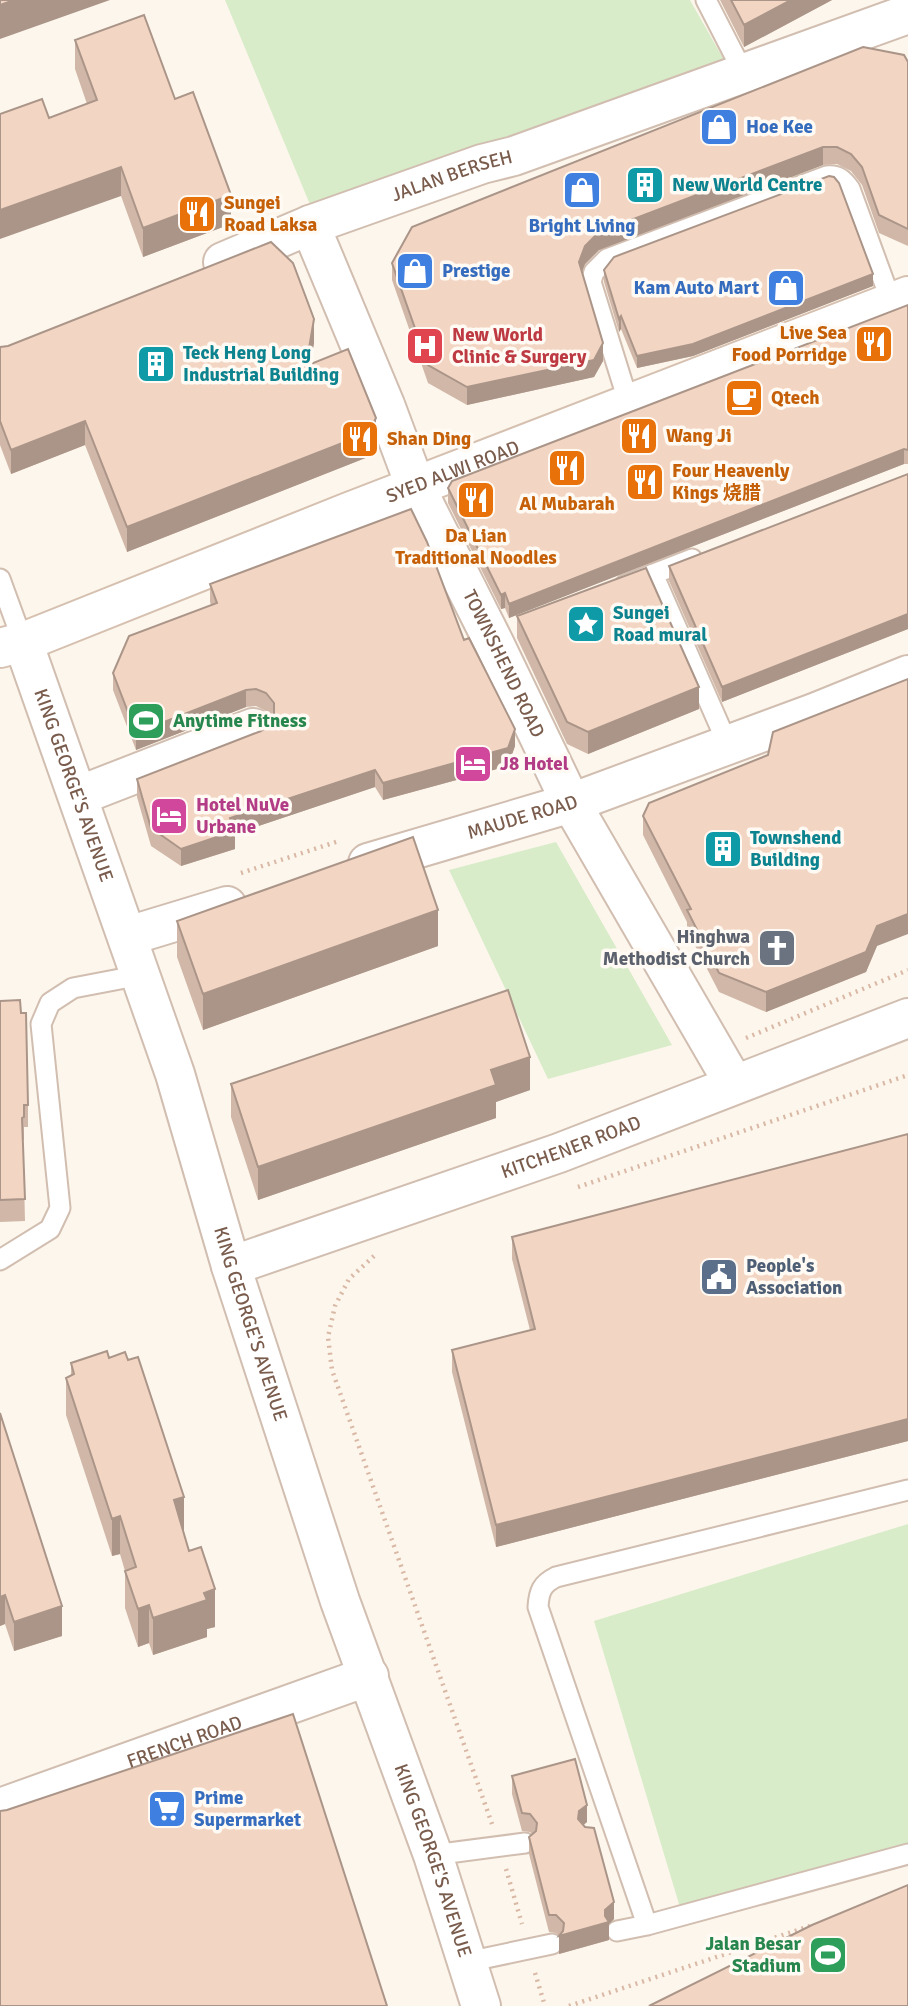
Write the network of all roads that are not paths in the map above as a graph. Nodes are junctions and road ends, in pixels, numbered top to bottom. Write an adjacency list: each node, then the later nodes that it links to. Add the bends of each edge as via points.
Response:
1 (706, 0): 3 (lane)
2 (908, 14): 3 (street, JALAN BERSEH)
3 (743, 72): 4 (street, JALAN BERSEH)
4 (310, 225): 5 (street, JALAN BERSEH); 8 (street, TOWNSHEND ROAD)
5 (194, 273)
6 (899, 298): 7 (street, SYED ALWI ROAD); 7 (lane, via 850,189 835,176 646,243 607,259 594,272 592,282)
7 (629, 404): 8 (street, SYED ALWI ROAD)
8 (416, 488): 13 (street, SYED ALWI ROAD); 18 (street, TOWNSHEND ROAD)
9 (704, 554): 10 (lane)
10 (653, 574): 12 (lane); 16 (lane)
11 (0, 579): 13 (lane)
12 (604, 593)
13 (11, 645): 17 (street, KING GEORGE'S AVENUE)
14 (908, 675): 16 (street, MAUDE ROAD, via 817,721)
15 (253, 728): 17 (street)
16 (728, 745): 18 (street, MAUDE ROAD)
17 (78, 796): 21 (street, KING GEORGE'S AVENUE)
18 (571, 803): 19 (street, MAUDE ROAD); 24 (street, TOWNSHEND ROAD)
19 (331, 874)
20 (256, 897): 21 (street)
21 (128, 936): 22 (street, KING GEORGE'S AVENUE)
22 (141, 975): 25 (lane, via 73,988 50,1003 41,1024 60,1208 50,1228); 26 (street, KING GEORGE'S AVENUE)
23 (908, 1018): 24 (street, KITCHENER ROAD)
24 (734, 1084): 26 (street, KITCHENER ROAD, via 559,1153)
25 (0, 1260)
26 (232, 1266): 28 (street, KING GEORGE'S AVENUE, via 340,1601)
27 (908, 1490): 30 (lane, via 546,1582 539,1592 538,1607)
28 (369, 1676): 29 (street, FRENCH ROAD); 34 (street, KING GEORGE'S AVENUE)
29 (0, 1808)
30 (615, 1832): 31 (lane); 35 (lane)
31 (590, 1834)
32 (525, 1843): 34 (lane)
33 (908, 1854): 35 (lane)
34 (433, 1855): 38 (street, KING GEORGE'S AVENUE)
35 (647, 1925): 36 (lane)
36 (617, 1931)
37 (552, 1944): 38 (lane)
38 (467, 1962): 39 (street, KING GEORGE'S AVENUE)
39 (481, 2006)

